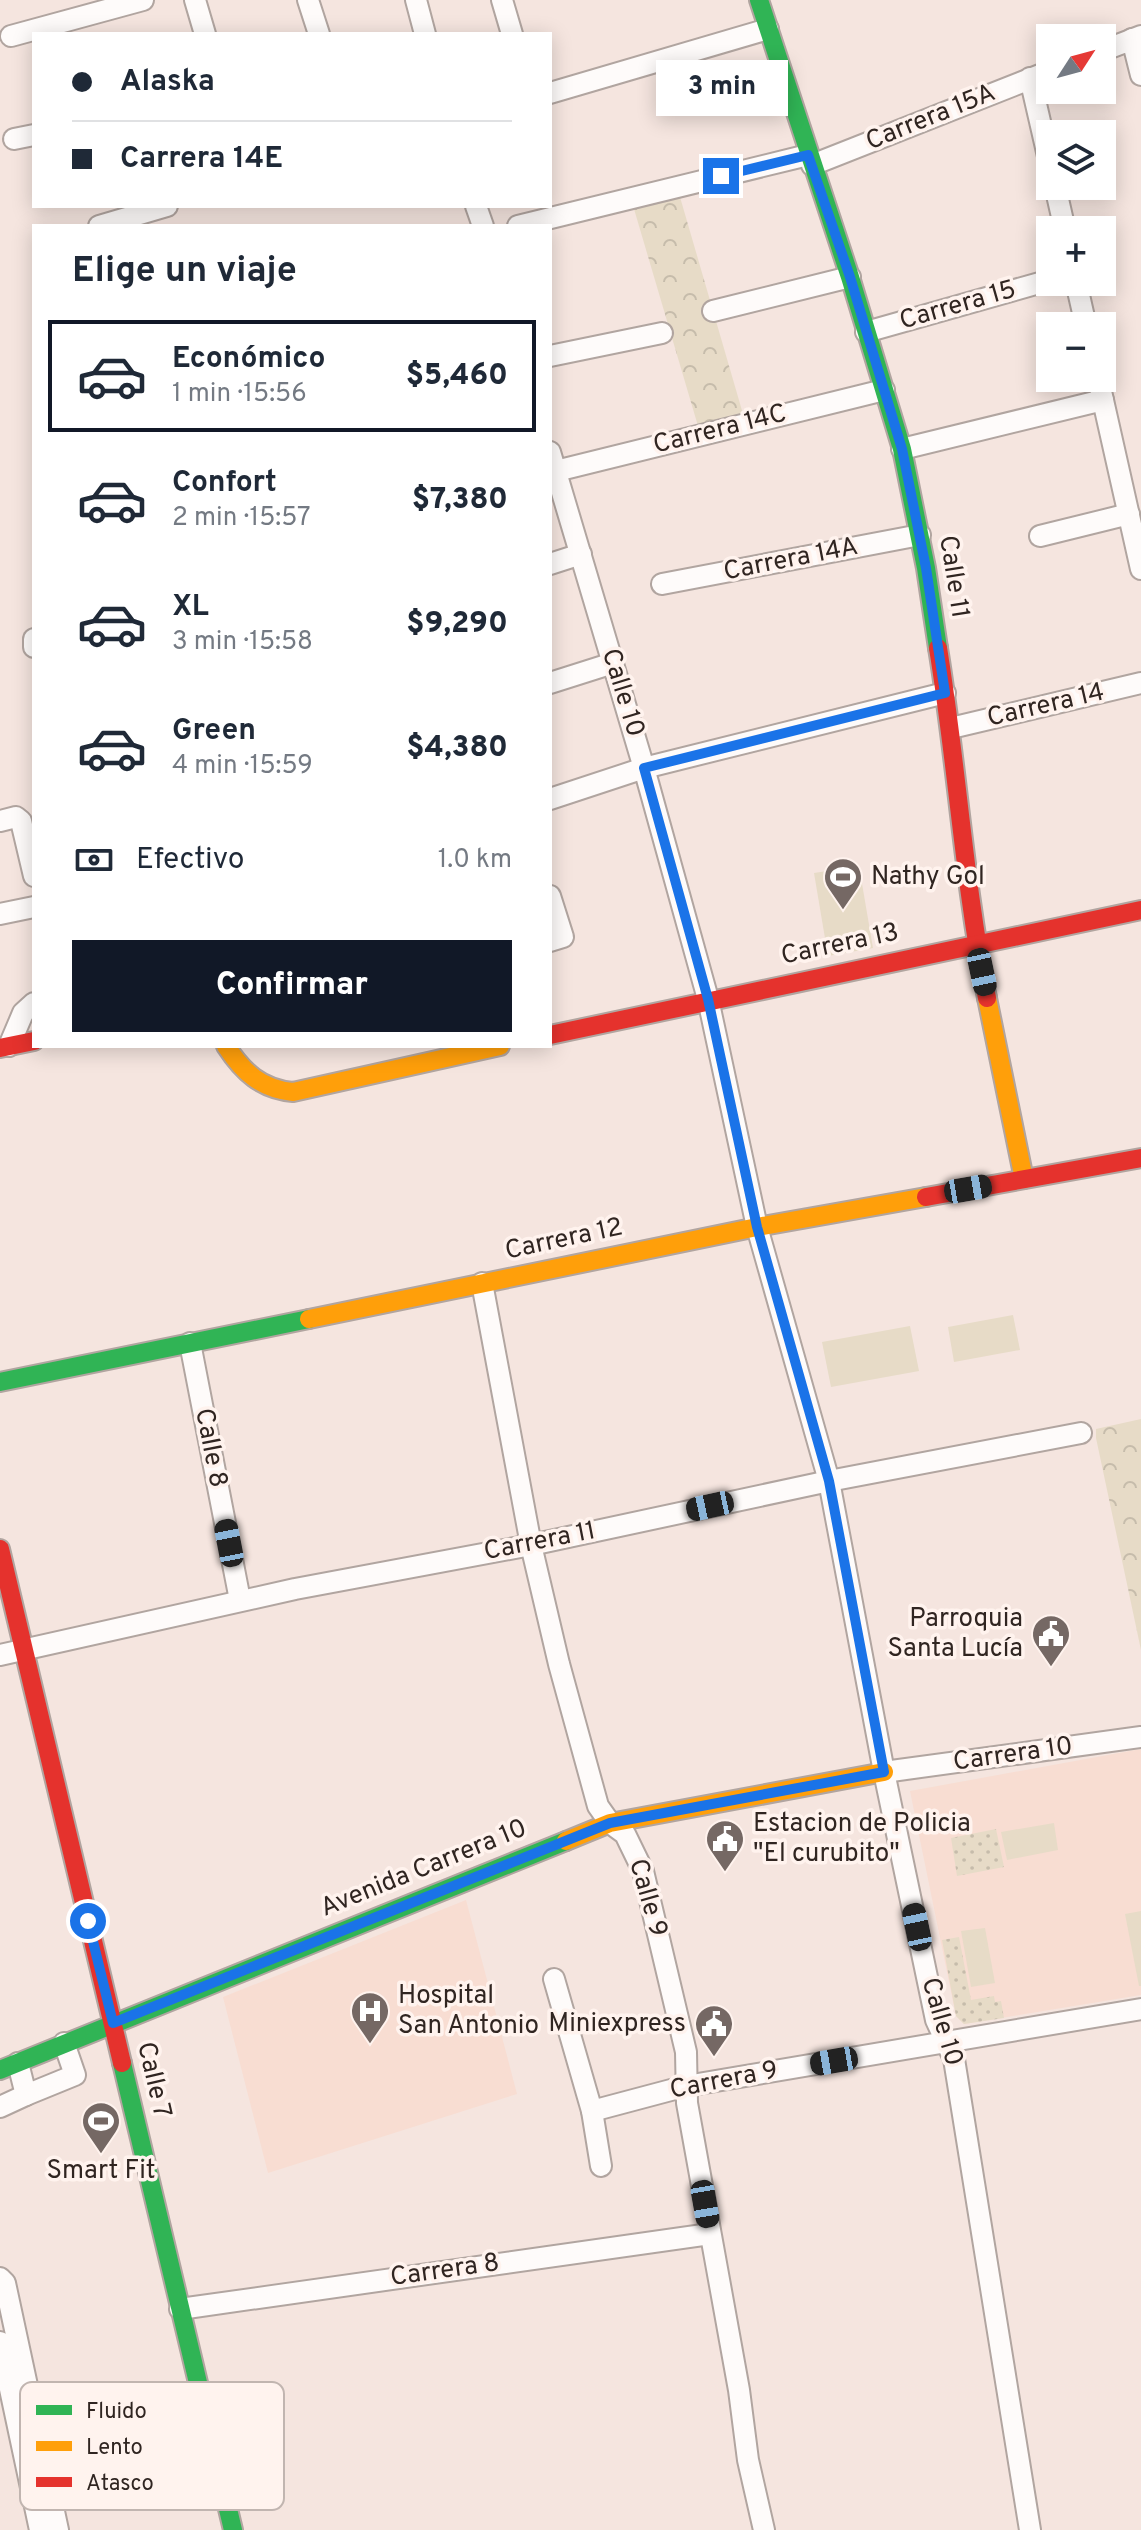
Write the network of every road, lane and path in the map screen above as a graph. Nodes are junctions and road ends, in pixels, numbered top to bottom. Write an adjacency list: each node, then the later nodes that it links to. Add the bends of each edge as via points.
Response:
1 (143, 0): 12 (street)
2 (195, 0): 8 (street)
3 (308, 0): 9 (street)
4 (416, 0): 10 (street)
5 (502, 0): 11 (street)
6 (759, 0): 7 (street, Calle 11)
7 (768, 29): 17 (street); 18 (street, Calle 11)
8 (204, 32)
9 (318, 32)
10 (421, 32)
11 (511, 32)
12 (11, 36)
13 (1137, 38): 14 (street); 15 (street)
14 (1116, 46)
15 (1141, 75)
16 (1036, 76): 18 (street, Carrera 15A)
17 (552, 92)
18 (810, 160): 21 (street, Carrera 15A); 22 (street, Calle 11)
19 (160, 208): 20 (street)
20 (106, 224)
21 (527, 224)
22 (850, 277): 24 (street); 25 (street, Calle 11)
23 (1036, 284): 25 (street, Carrera 15)
24 (713, 311)
25 (866, 332): 28 (street, Calle 11)
26 (662, 333): 27 (street)
27 (552, 356)
28 (884, 390): 31 (street, Calle 11); 32 (street, Carrera 14C)
29 (1101, 392): 30 (street)
30 (1103, 400): 31 (street); 33 (street)
31 (902, 449): 34 (street, Calle 11)
32 (553, 461): 36 (street, Calle 10)
33 (1129, 514): 35 (street); 38 (street)
34 (920, 535): 39 (street, Carrera 14A); 43 (street, Calle 11)
35 (1040, 536)
36 (581, 554): 37 (street); 40 (street, Calle 10)
37 (552, 563)
38 (1141, 569)
39 (662, 584)
40 (613, 663): 41 (street); 45 (street, Calle 10)
41 (552, 682)
42 (1141, 683): 44 (street, Carrera 14)
43 (945, 693): 44 (street, Calle 11); 45 (street)
44 (951, 728): 54 (street, Calle 11)
45 (644, 768): 46 (street); 55 (street, Calle 10)
46 (552, 798)
47 (10, 819): 48 (street)
48 (32, 871)
49 (32, 907): 52 (street)
50 (552, 910): 53 (street)
51 (1141, 910): 54 (street, Carrera 13)
52 (0, 914)
53 (556, 939)
54 (976, 943): 55 (street, Carrera 13); 65 (street, Calle 11)
55 (708, 999): 57 (street, Carrera 13); 66 (street, Calle 10)
56 (32, 1005): 59 (street)
57 (552, 1035)
58 (32, 1041): 59 (street)
59 (5, 1047)
60 (227, 1048): 63 (street)
61 (240, 1048): 63 (street)
62 (491, 1048): 63 (street, via 312,1090 282,1092)
63 (247, 1075)
64 (1141, 1158): 65 (street, Carrera 12)
65 (1024, 1179): 66 (street, Carrera 12)
66 (757, 1227): 67 (street, Carrera 12); 71 (street, Calle 10)
67 (482, 1283): 68 (street, Carrera 12); 72 (street, Calle 9)
68 (190, 1343): 69 (street, Carrera 12); 74 (street, Calle 8)
69 (0, 1382)
70 (1081, 1433): 71 (street, Carrera 11)
71 (829, 1481): 72 (street, Carrera 11); 78 (street, Calle 10)
72 (531, 1545): 74 (street, Carrera 11); 79 (street, Calle 9, via 598,1806)
73 (0, 1549): 75 (street, Calle 7)
74 (240, 1600): 75 (street, Carrera 11)
75 (24, 1650): 76 (street, Carrera 11); 82 (street, Calle 7)
76 (0, 1655)
77 (1141, 1737): 78 (street, Carrera 10)
78 (884, 1772): 79 (street, Avenida Carrera 10); 83 (street, Calle 10, via 936,2020)
79 (610, 1823): 82 (street, Avenida Carrera 10); 86 (street, Calle 9, via 625,1834 643,1871 686,2052)
80 (554, 1979): 89 (street)
81 (1141, 2009): 83 (street, Carrera 9)
82 (113, 2023): 84 (street, Avenida Carrera 10); 93 (street, Calle 7)
83 (947, 2041): 86 (street, Carrera 9); 105 (street, Calle 10)
84 (64, 2043): 85 (street, Avenida Carrera 10); 87 (street, via 75,2075)
85 (9, 2067): 87 (street)
86 (686, 2086): 89 (street, Carrera 9); 91 (street, Calle 9)
87 (26, 2095): 88 (street)
88 (0, 2107)
89 (592, 2111): 90 (street)
90 (601, 2166)
91 (710, 2234): 93 (street, Carrera 8); 104 (street, Calle 9)
92 (0, 2278): 95 (street)
93 (180, 2309): 96 (street, Calle 7)
94 (0, 2342): 97 (street)
95 (26, 2382)
96 (198, 2382)
97 (20, 2436)
98 (36, 2510): 101 (street)
99 (54, 2510): 102 (street)
100 (228, 2510): 103 (street, Calle 7)
101 (40, 2530)
102 (58, 2530)
103 (233, 2530)
104 (764, 2530)
105 (1030, 2530)

